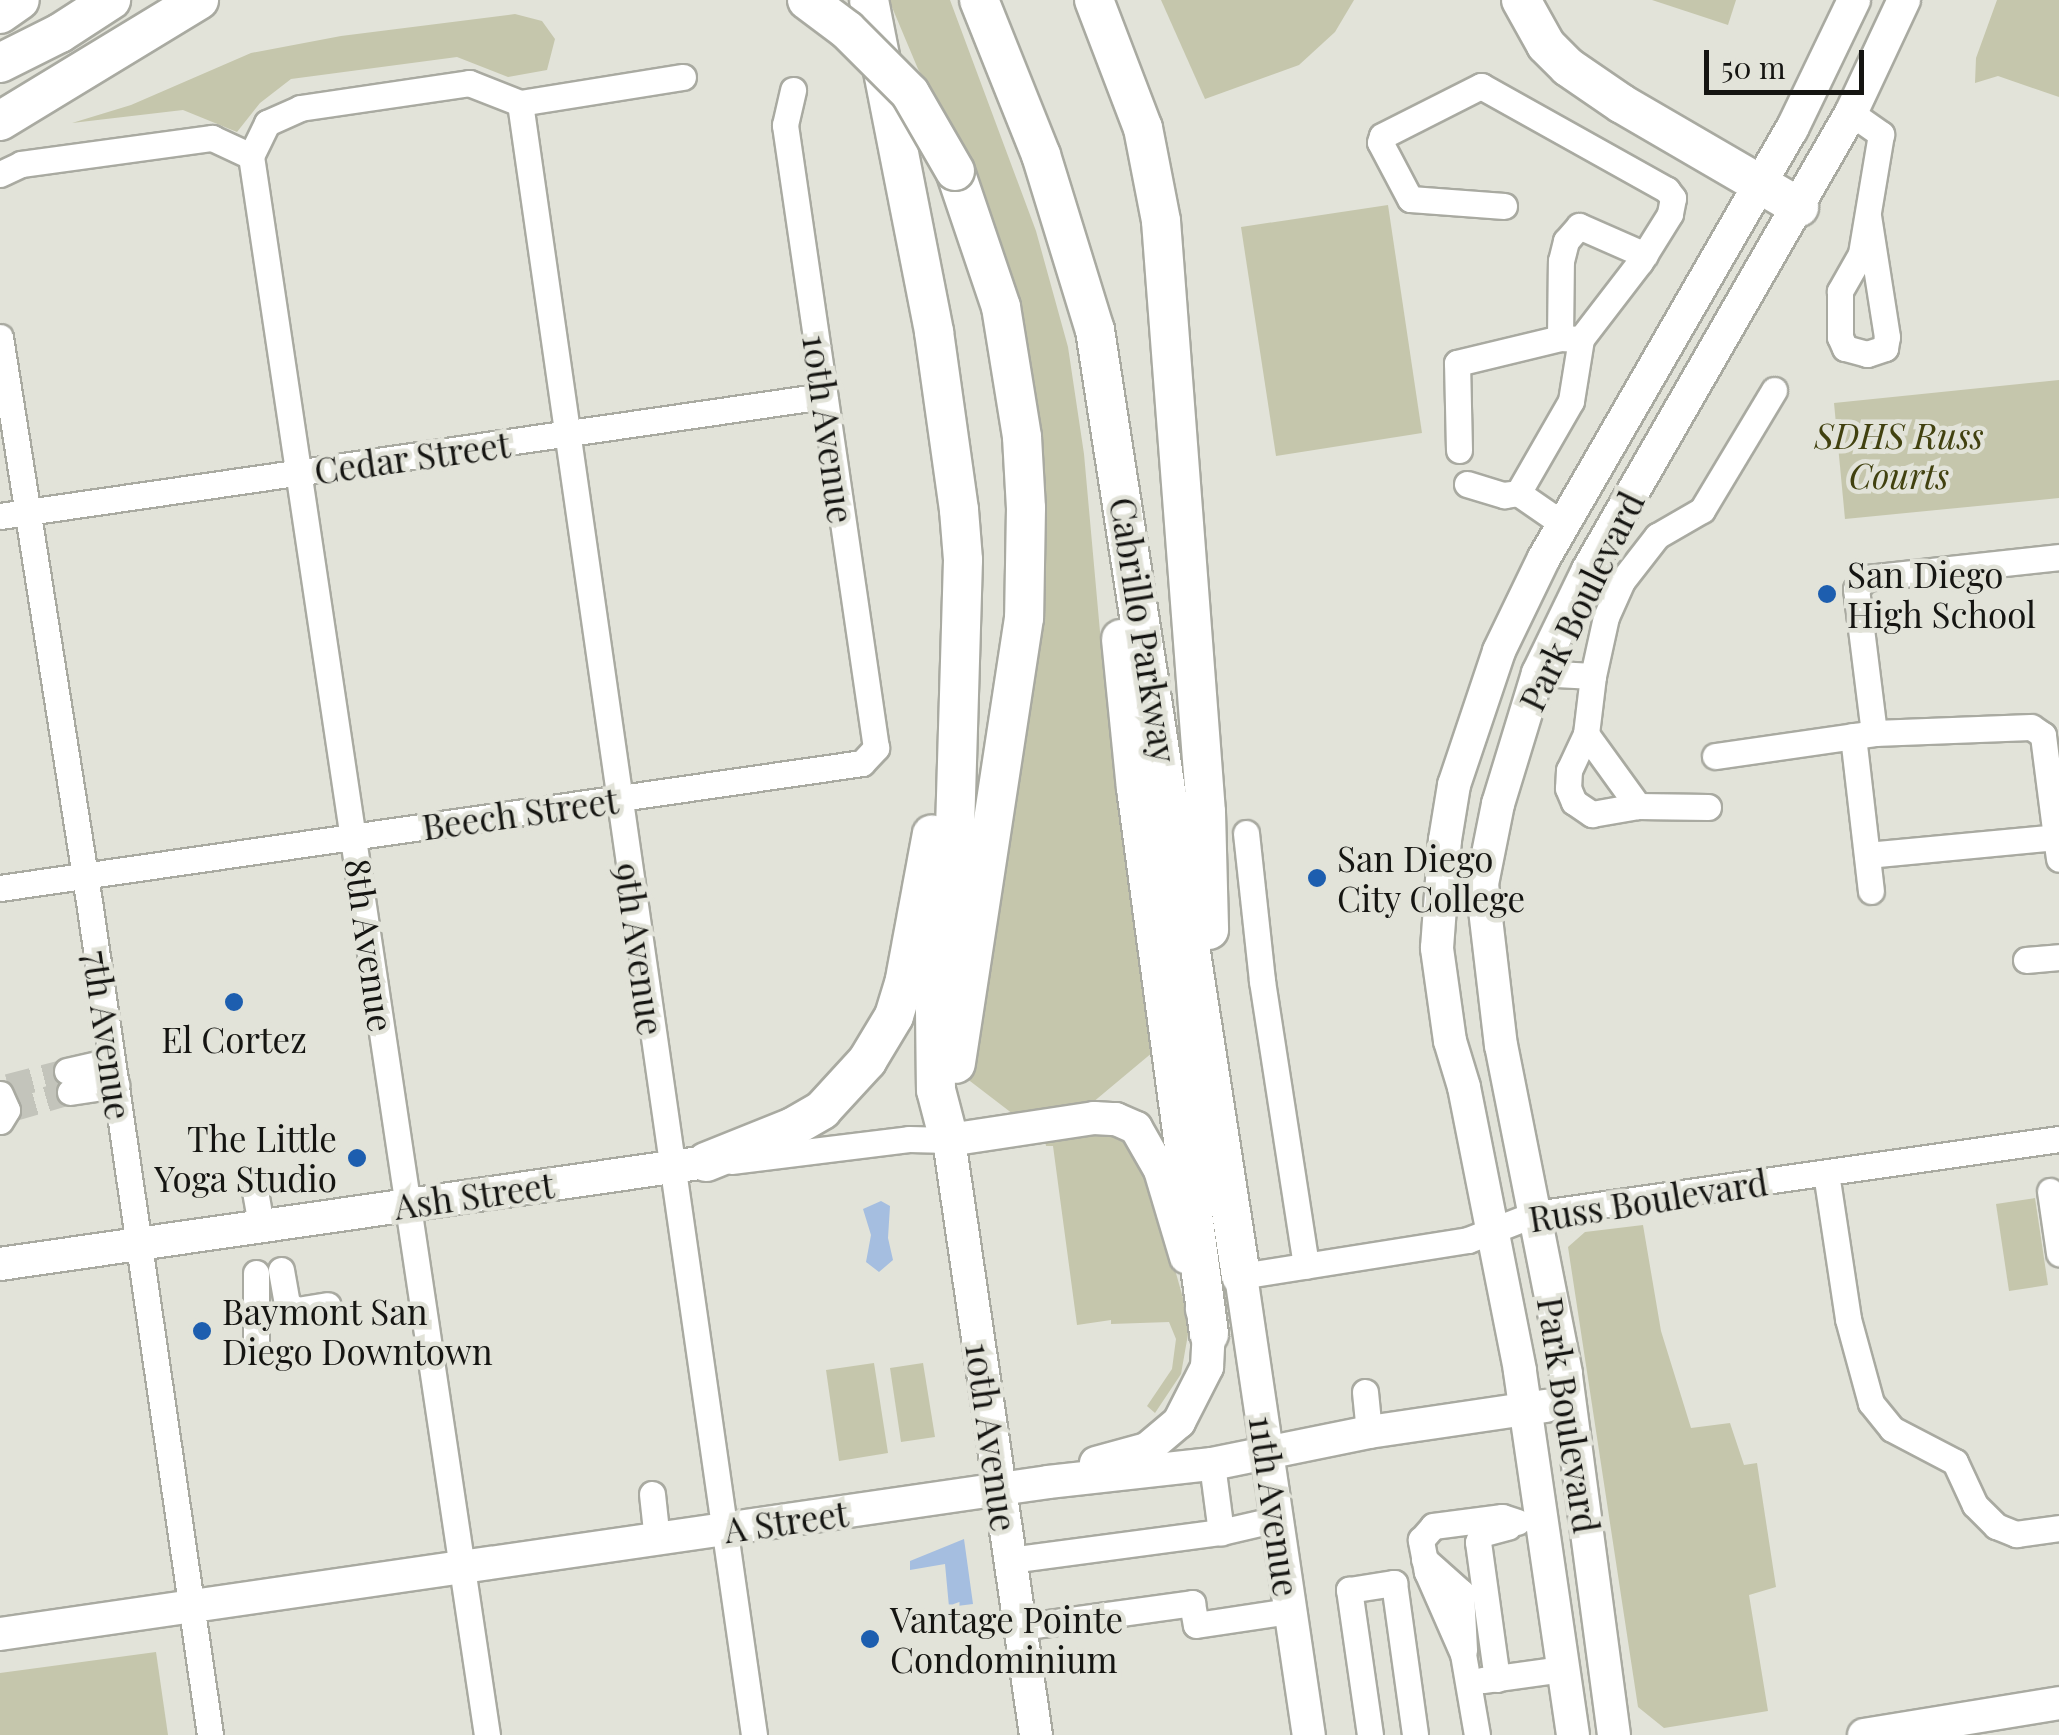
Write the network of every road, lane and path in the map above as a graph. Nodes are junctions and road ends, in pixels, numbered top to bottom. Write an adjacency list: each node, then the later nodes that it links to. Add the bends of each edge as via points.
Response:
1 (20, 0): 11 (highway)
2 (112, 0): 12 (highway)
3 (199, 0): 17 (highway)
4 (807, 0): 61 (highway, bridge, via 910,93 955,171 1001,307 1022,437 1024,618 962,1011)
5 (869, 0): 41 (highway, via 949,414 963,560)
6 (979, 0): 29 (highway, Cabrillo Parkway, via 1071,241)
7 (1094, 0): 60 (highway, via 1143,128 1161,221 1206,812)
8 (1522, 0): 20 (highway, via 1563,63)
9 (1854, 0): 20 (main road, Park Boulevard)
10 (1904, 0): 16 (main road, Park Boulevard)
11 (0, 14)
12 (0, 64)
13 (683, 77): 15 (street)
14 (793, 90): 28 (street, 10th Avenue, via 785,125)
15 (520, 103): 18 (street, via 468,83 300,108 267,124); 30 (street, 9th Avenue)
16 (1851, 113): 22 (main road, Park Boulevard); 23 (street, via 1881,134)
17 (0, 121)
18 (251, 156): 19 (street, via 212,138); 32 (street, 8th Avenue)
19 (11, 169)
20 (1761, 184): 22 (highway); 37 (main road, Park Boulevard)
21 (1504, 206): 24 (street, via 1410,199 1382,136 1481,86 1666,190 1673,198 1670,214)
22 (1798, 207): 39 (main road, Park Boulevard, via 1588,570)
23 (1868, 216): 23 (street, via 1860,254 1840,291 1845,348 1867,354 1885,348 1887,337)
24 (1645, 255): 26 (street); 26 (street, via 1579,226 1560,261)
25 (0, 337): 35 (street, 7th Avenue)
26 (1570, 338): 31 (street, via 1457,363); 34 (street, via 1571,401)
27 (1774, 390): 40 (street, via 1702,510 1657,536 1622,582)
28 (824, 396): 30 (street, Cedar Street); 45 (street, 10th Avenue, via 876,748)
29 (1111, 416): 60 (highway, Cabrillo Parkway); 78 (highway, via 1116,585 1136,788)
30 (568, 434): 32 (street, Cedar Street); 46 (street, 9th Avenue)
31 (1459, 450)
32 (300, 473): 35 (street, Cedar Street); 50 (street, 8th Avenue)
33 (1467, 484): 34 (street)
34 (1518, 493): 37 (street)
35 (27, 512): 36 (street, Cedar Street); 53 (street, 7th Avenue)
36 (0, 516)
37 (1564, 524): 70 (main road, Park Boulevard, via 1499,652 1454,785 1445,840 1437,948 1450,1041)
38 (2059, 557): 43 (street, via 1866,578 1856,590)
39 (1538, 673): 40 (street); 68 (main road, Park Boulevard, via 1498,804 1482,884 1501,1046)
40 (1593, 676): 42 (street)
41 (959, 683): 61 (highway, via 955,835 935,1010 936,1090); 63 (highway, via 894,1016 867,1062 822,1110)
42 (1586, 734): 47 (street); 47 (street, via 1569,770 1574,802 1592,814)
43 (1864, 735): 44 (street); 51 (street, via 2031,727 2043,736); 52 (street)
44 (1715, 756)
45 (862, 763): 46 (street, Beech Street)
46 (619, 799): 50 (street, Beech Street); 63 (street, 9th Avenue)
47 (1638, 806): 48 (street)
48 (1708, 807)
49 (1246, 833): 74 (street)
50 (355, 838): 53 (street, Beech Street); 67 (street, 8th Avenue)
51 (2058, 848): 52 (street)
52 (1867, 855): 55 (street)
53 (85, 877): 54 (street, Beech Street); 58 (street, 7th Avenue)
54 (0, 888)
55 (1872, 891)
56 (2059, 957): 57 (street)
57 (2026, 960)
58 (114, 1073): 59 (street); 71 (street, 7th Avenue)
59 (69, 1082)
60 (1214, 1099): 76 (highway, Cabrillo Parkway)
61 (949, 1140): 63 (street, Ash Street); 78 (main road, via 1094,1118 1136,1128 1160,1170); 87 (main road, 10th Avenue)
62 (2059, 1140): 64 (street, Russ Boulevard)
63 (689, 1165): 67 (main road, Ash Street); 92 (street, 9th Avenue)
64 (1826, 1172): 68 (street, Russ Boulevard); 91 (street, via 1848,1319 1866,1391 1880,1417 1955,1462 1974,1505 1996,1526 2016,1534)
65 (256, 1191): 69 (street)
66 (2050, 1191): 72 (street)
67 (407, 1204): 69 (main road, Ash Street); 96 (street, 8th Avenue)
68 (1535, 1214): 70 (street, Russ Boulevard); 81 (main road, Park Boulevard)
69 (261, 1226): 71 (main road, Ash Street); 75 (street)
70 (1492, 1230): 74 (street, Russ Boulevard, via 1472,1239); 82 (main road, Park Boulevard)
71 (139, 1245): 73 (main road, Ash Street); 98 (street, 7th Avenue)
72 (2059, 1253)
73 (0, 1264)
74 (1306, 1266): 76 (street, Russ Boulevard)
75 (269, 1274): 77 (street, via 297,1310); 79 (street)
76 (1241, 1276): 84 (main road, 11th Avenue)
77 (328, 1305)
78 (1209, 1334): 86 (main road, via 1195,1397 1162,1438 1125,1456 1056,1471)
79 (256, 1342)
80 (1365, 1392): 83 (street)
81 (1570, 1402): 82 (main road, A Street); 115 (main road, Park Boulevard)
82 (1526, 1408): 83 (main road, A Street); 90 (main road, Park Boulevard)
83 (1370, 1432): 84 (main road, A Street)
84 (1267, 1452): 85 (main road, A Street); 89 (main road, 11th Avenue)
85 (1212, 1464): 86 (main road, A Street); 93 (street)
86 (1048, 1482): 87 (main road, A Street)
87 (1000, 1489): 92 (main road, A Street); 95 (main road, 10th Avenue)
88 (652, 1494): 94 (street)
89 (1277, 1519): 93 (street); 97 (main road, 11th Avenue)
90 (1528, 1520): 101 (main road, Park Boulevard); 102 (street, via 1481,1534 1478,1542); 103 (street, via 1434,1526 1422,1540)
91 (2059, 1528)
92 (722, 1531): 94 (main road, A Street); 107 (street, 9th Avenue)
93 (1221, 1532): 95 (street)
94 (657, 1540): 96 (main road, A Street)
95 (1010, 1560): 99 (main road, 10th Avenue)
96 (462, 1566): 98 (main road, A Street); 106 (street, 8th Avenue)
97 (1289, 1598): 99 (street, via 1196,1626 1192,1603); 109 (main road, 11th Avenue); 110 (street, via 1306,1631)
98 (192, 1606): 100 (main road, A Street); 105 (street, 7th Avenue)
99 (1020, 1627): 108 (main road, 10th Avenue)
100 (0, 1634)
101 (1562, 1670): 102 (street); 114 (main road, Park Boulevard)
102 (1497, 1679): 103 (street)
103 (1470, 1682): 113 (street)
104 (2059, 1703): 116 (main road)
105 (210, 1735)
106 (487, 1735)
107 (754, 1735)
108 (1036, 1735)
109 (1309, 1735)
110 (1321, 1735)
111 (1370, 1735): 112 (street, via 1350,1590 1394,1583)
112 (1415, 1735)
113 (1477, 1735)
114 (1573, 1735)
115 (1614, 1735)
116 (1864, 1735)

